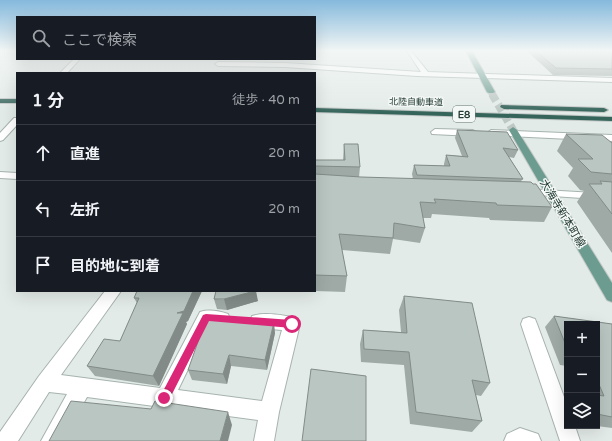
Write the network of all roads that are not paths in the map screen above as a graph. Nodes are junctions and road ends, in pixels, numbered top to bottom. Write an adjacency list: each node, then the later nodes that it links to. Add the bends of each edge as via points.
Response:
1 (398, 72): 4 (street)
2 (424, 72): 4 (street)
3 (481, 72): 5 (main road)
4 (426, 74): 5 (street)
5 (483, 75): 6 (street); 7 (main road)
6 (612, 80)
7 (491, 92)
8 (0, 101): 9 (highway)
9 (16, 101)
10 (316, 102): 11 (highway)
11 (329, 102)
12 (492, 106): 16 (highway)
13 (0, 109): 14 (highway)
14 (16, 109)
15 (316, 110): 17 (highway, 北陸自動車道 / E8)
16 (612, 111)
17 (612, 119)
18 (16, 121): 21 (street)
19 (435, 132): 20 (street)
20 (514, 132): 22 (street); 26 (main road, 大海寺新本町線)
21 (0, 138)
22 (612, 138)
23 (0, 175): 24 (street)
24 (16, 176)
25 (511, 192): 26 (street)
26 (551, 193): 27 (street); 29 (main road, 大海寺新本町線)
27 (612, 197)
28 (113, 292): 31 (street)
29 (612, 296)
30 (529, 324): 40 (street)
31 (45, 382): 32 (street); 35 (street)
32 (82, 387): 33 (street); 36 (street)
33 (164, 398): 34 (street); 34 (street, via 206,317 292,324)
34 (269, 412): 37 (street)
35 (6, 441)
36 (50, 441)
37 (264, 441)
38 (514, 441): 39 (street, via 520,438)
39 (531, 441)
40 (570, 441)

